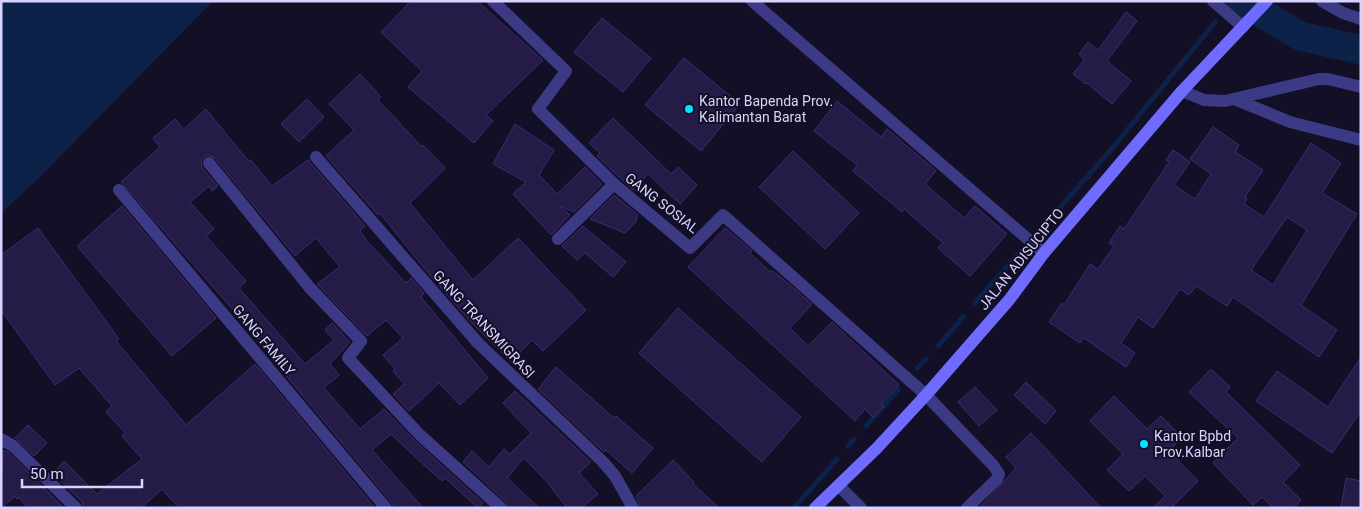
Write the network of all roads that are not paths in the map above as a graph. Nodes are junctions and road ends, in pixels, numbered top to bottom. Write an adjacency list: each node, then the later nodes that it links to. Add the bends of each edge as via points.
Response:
1 (494, 1): 14 (street, GANG SOSIAL, via 566,72 538,109)
2 (752, 1): 17 (street)
3 (1213, 1): 7 (street)
4 (1323, 1): 6 (street, via 1342,13)
5 (1263, 5): 7 (main road, JALAN ADISUCIPTO)
6 (1361, 19)
7 (1244, 26): 9 (main road, JALAN ADISUCIPTO)
8 (1361, 87): 10 (street, via 1319,79)
9 (1182, 91): 10 (street, via 1212,102); 17 (main road, JALAN ADISUCIPTO)
10 (1234, 99): 11 (street, via 1290,122)
11 (1361, 140)
12 (316, 157): 24 (street, GANG TRANSMIGRASI, via 478,342 609,469)
13 (209, 163): 23 (street, via 310,288 361,341 348,358 420,435)
14 (614, 184): 16 (street); 18 (street, GANG SOSIAL, via 690,248 722,215)
15 (119, 190): 22 (street, GANG FAMILY)
16 (558, 239)
17 (1044, 253): 18 (main road, JALAN ADISUCIPTO, via 1009,300)
18 (926, 394): 20 (main road, JALAN ADISUCIPTO); 27 (street, via 998,474 997,479)
19 (1, 442): 21 (street, via 3,440 12,446)
20 (839, 486): 25 (main road, JALAN ADISUCIPTO); 26 (street)
21 (76, 508)
22 (386, 508)
23 (501, 508)
24 (633, 508)
25 (815, 508)
26 (861, 508)
27 (967, 508)

